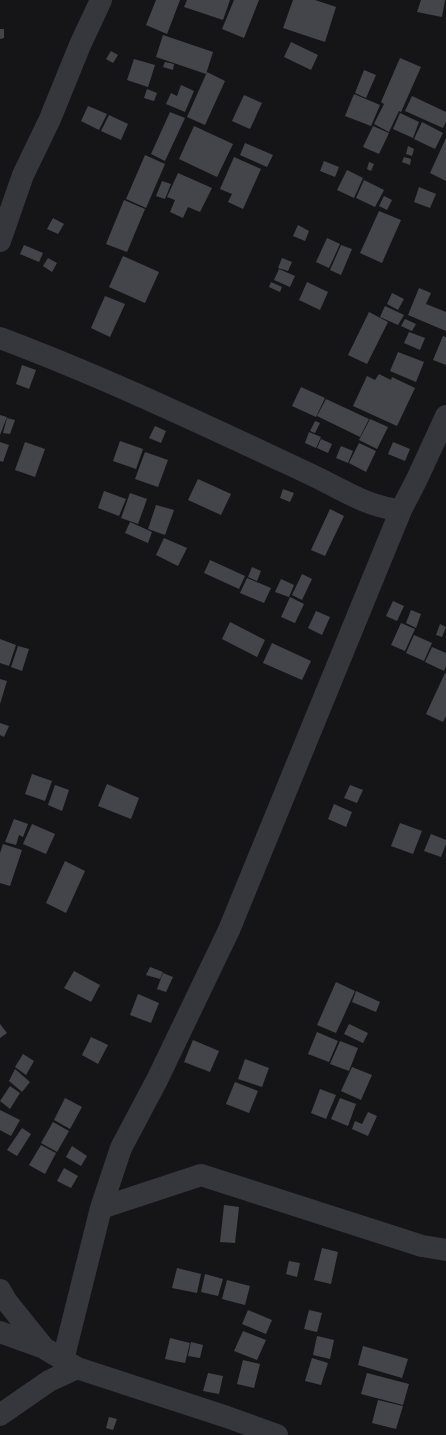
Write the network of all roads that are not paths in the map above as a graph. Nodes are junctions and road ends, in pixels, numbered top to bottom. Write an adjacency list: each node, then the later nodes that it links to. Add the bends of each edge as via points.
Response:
1 (101, 0): 2 (street, via 23,175)
2 (0, 241)
3 (0, 338): 5 (street, via 56,359 175,411 367,502 388,509)
4 (446, 416): 5 (street)
5 (401, 510): 6 (street, via 229,930 157,1080 121,1148)
6 (101, 1208): 7 (street, via 201,1175 422,1246); 11 (street)
7 (446, 1250)
8 (0, 1290): 10 (street)
9 (0, 1332): 10 (street)
10 (44, 1348): 11 (street)
11 (70, 1364): 12 (street, via 49,1382); 13 (street)
12 (0, 1415)
13 (277, 1435)

